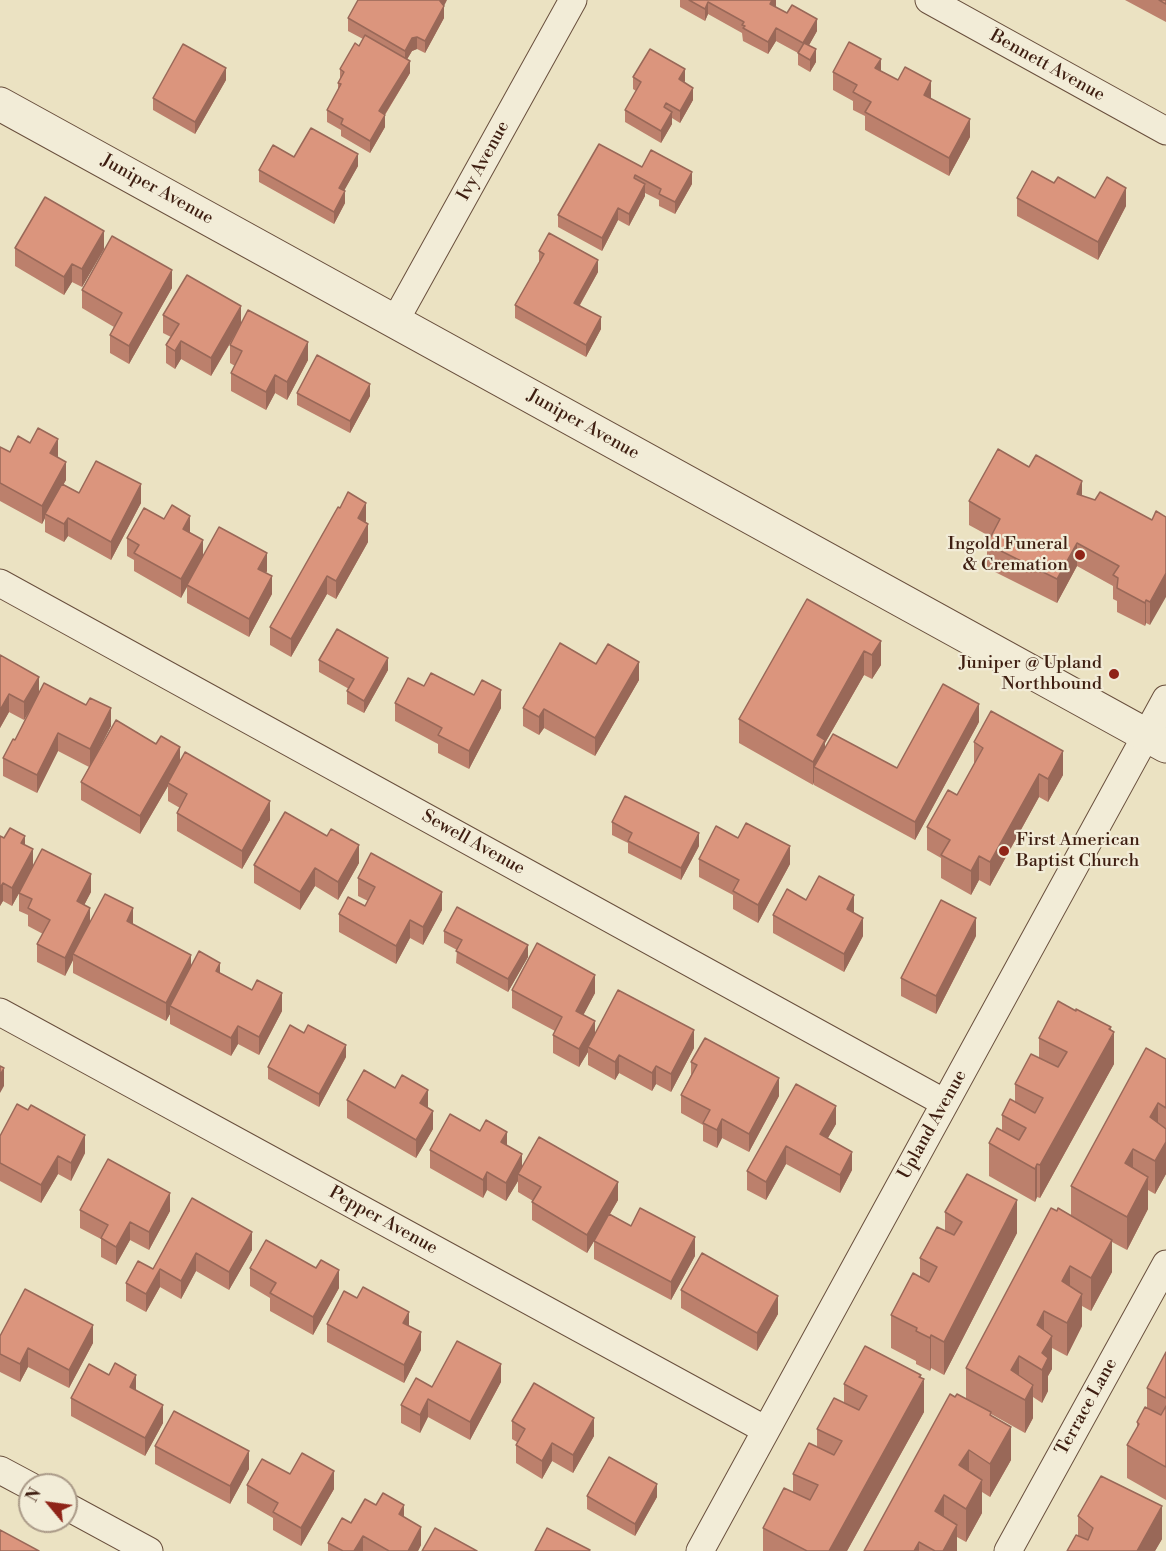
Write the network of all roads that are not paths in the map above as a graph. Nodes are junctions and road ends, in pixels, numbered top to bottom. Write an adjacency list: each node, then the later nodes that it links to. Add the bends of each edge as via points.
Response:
1 (573, 0): 5 (street, Ivy Avenue)
2 (929, 0): 4 (street, Bennett Avenue)
3 (0, 104): 5 (street, Juniper Avenue)
4 (1166, 131)
5 (395, 321): 8 (street, Juniper Avenue)
6 (0, 583): 10 (street, Sewell Avenue)
7 (1166, 699): 8 (street, Upland Avenue)
8 (1156, 740): 10 (street, Upland Avenue)
9 (0, 1012): 12 (street, Pepper Avenue)
10 (945, 1103): 12 (street, Upland Avenue)
11 (1166, 1264): 18 (street, Terrace Lane)
12 (766, 1430): 17 (street, Upland Avenue)
13 (0, 1470): 14 (street)
14 (18, 1480)
15 (78, 1513): 16 (street)
16 (149, 1551)
17 (700, 1551)
18 (1008, 1551)

